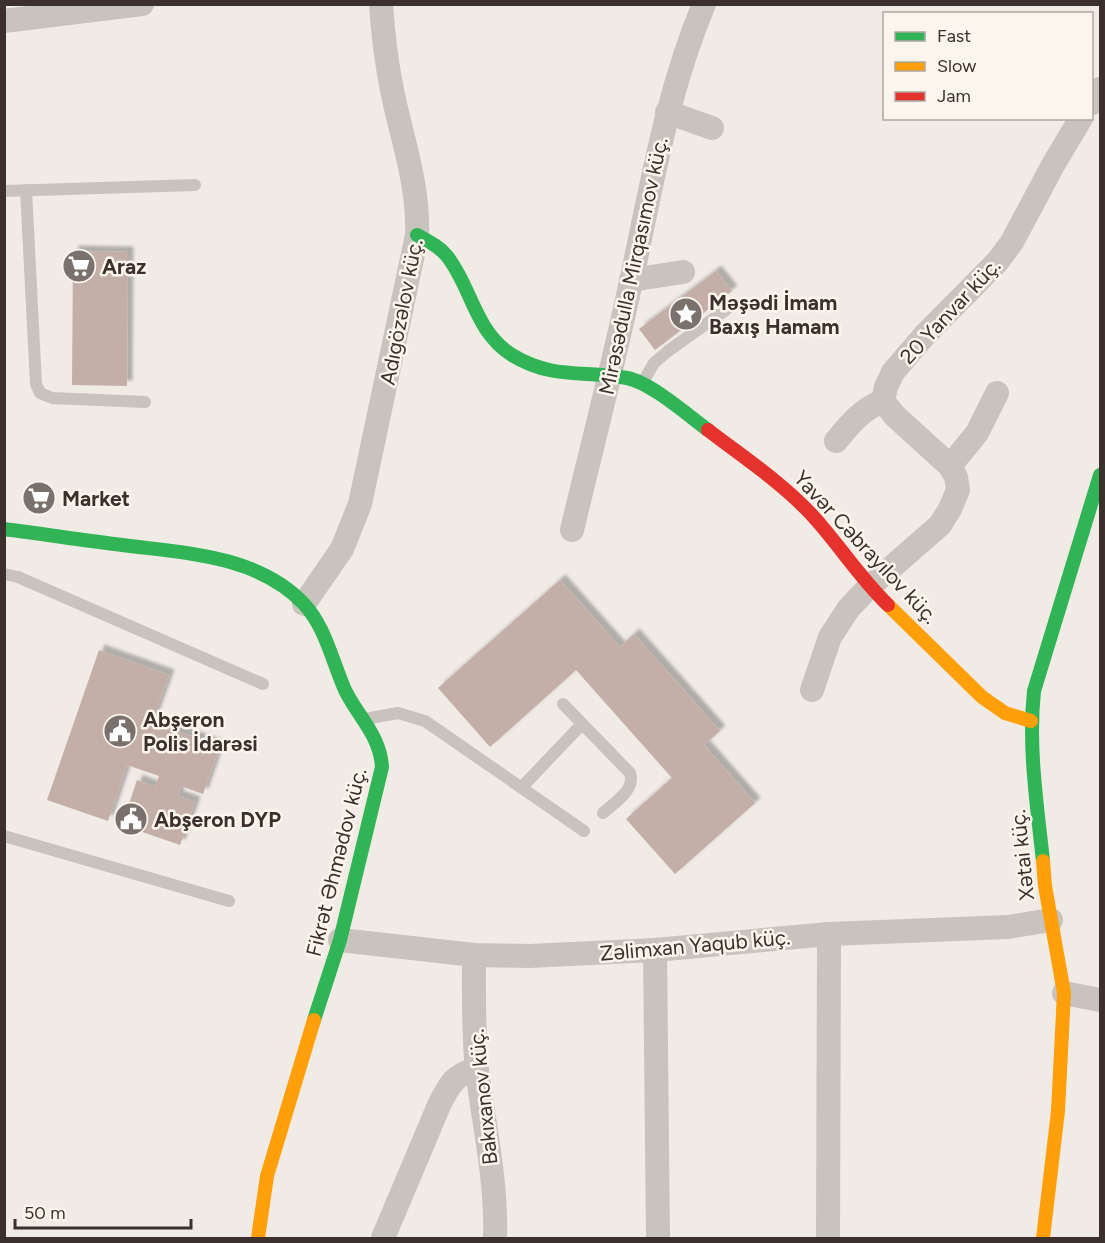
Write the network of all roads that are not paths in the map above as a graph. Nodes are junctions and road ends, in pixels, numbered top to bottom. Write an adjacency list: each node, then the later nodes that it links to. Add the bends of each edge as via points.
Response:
1 (142, 4): 4 (street)
2 (381, 4): 11 (street, Adıgözəlov küç., via 393,94 415,191)
3 (704, 4): 5 (street, Mirəsədulla Mirqasımov küç.)
4 (4, 21)
5 (667, 112): 7 (street); 13 (street, Mirəsədulla Mirqasımov küç.)
6 (1080, 120): 18 (street, 20 Yanvar küç., via 1012,242 893,372)
7 (712, 128)
8 (195, 185): 9 (lane)
9 (26, 190): 10 (lane); 19 (lane, via 36,384 40,393 52,398)
10 (4, 191)
11 (417, 235): 15 (street, Yavər Cəbrayılov küç., via 434,243 447,256 483,327 512,355 556,372); 27 (street, Adıgözəlov küç., via 360,504 342,549)
12 (683, 272): 13 (street)
13 (631, 280): 15 (street, Mirəsədulla Mirqasımov küç.)
14 (727, 309): 16 (lane, via 654,363)
15 (609, 375): 16 (street, Yavər Cəbrayılov küç.); 24 (street, Mirəsədulla Mirqasımov küç.)
16 (642, 383): 26 (street, Yavər Cəbrayılov küç., via 777,483 811,514)
17 (997, 393): 21 (street, via 977,433)
18 (883, 401): 20 (street, via 858,415); 21 (street)
19 (146, 402)
20 (836, 441)
21 (950, 466): 26 (street, via 958,490 940,525)
22 (1101, 475): 32 (street, Xətai küç., via 1041,664)
23 (4, 529): 27 (street, Fikrət Əhmədov küç., via 231,562 274,580)
24 (572, 530)
25 (4, 574): 28 (lane)
26 (869, 587): 29 (street, via 849,608 830,638); 32 (street, Yavər Cəbrayılov küç., via 982,697 1005,713)
27 (304, 604): 31 (street, Fikrət Əhmədov küç., via 326,638 347,695)
28 (263, 684)
29 (812, 690)
30 (563, 704): 33 (lane)
31 (363, 719): 34 (lane, via 398,713 425,721); 41 (street, Fikrət Əhmədov küç., via 381,748 382,766)
32 (1031, 721): 39 (street, Xətai küç.)
33 (582, 724): 34 (lane); 35 (lane, via 632,779 629,788)
34 (522, 787): 36 (lane)
35 (603, 813)
36 (584, 831)
37 (4, 836): 38 (lane)
38 (229, 901)
39 (1051, 920): 40 (street, Zəlimxan Yaqub küç., via 1008,927); 44 (street, Xətai küç.)
40 (830, 934): 42 (street, Zəlimxan Yaqub küç.); 51 (street)
41 (340, 940): 43 (street, Zəlimxan Yaqub küç.); 47 (street, Fikrət Əhmədov küç., via 267,1176)
42 (655, 950): 43 (street, Zəlimxan Yaqub küç.); 50 (street)
43 (474, 955): 46 (street, Bakıxanov küç.)
44 (1064, 993): 45 (street); 52 (street, Xətai küç., via 1058,1111)
45 (1101, 1000)
46 (477, 1068): 48 (street, via 461,1073 451,1082); 49 (street, Bakıxanov küç.)
47 (258, 1239)
48 (383, 1239)
49 (495, 1239)
50 (658, 1239)
51 (828, 1239)
52 (1044, 1239)

